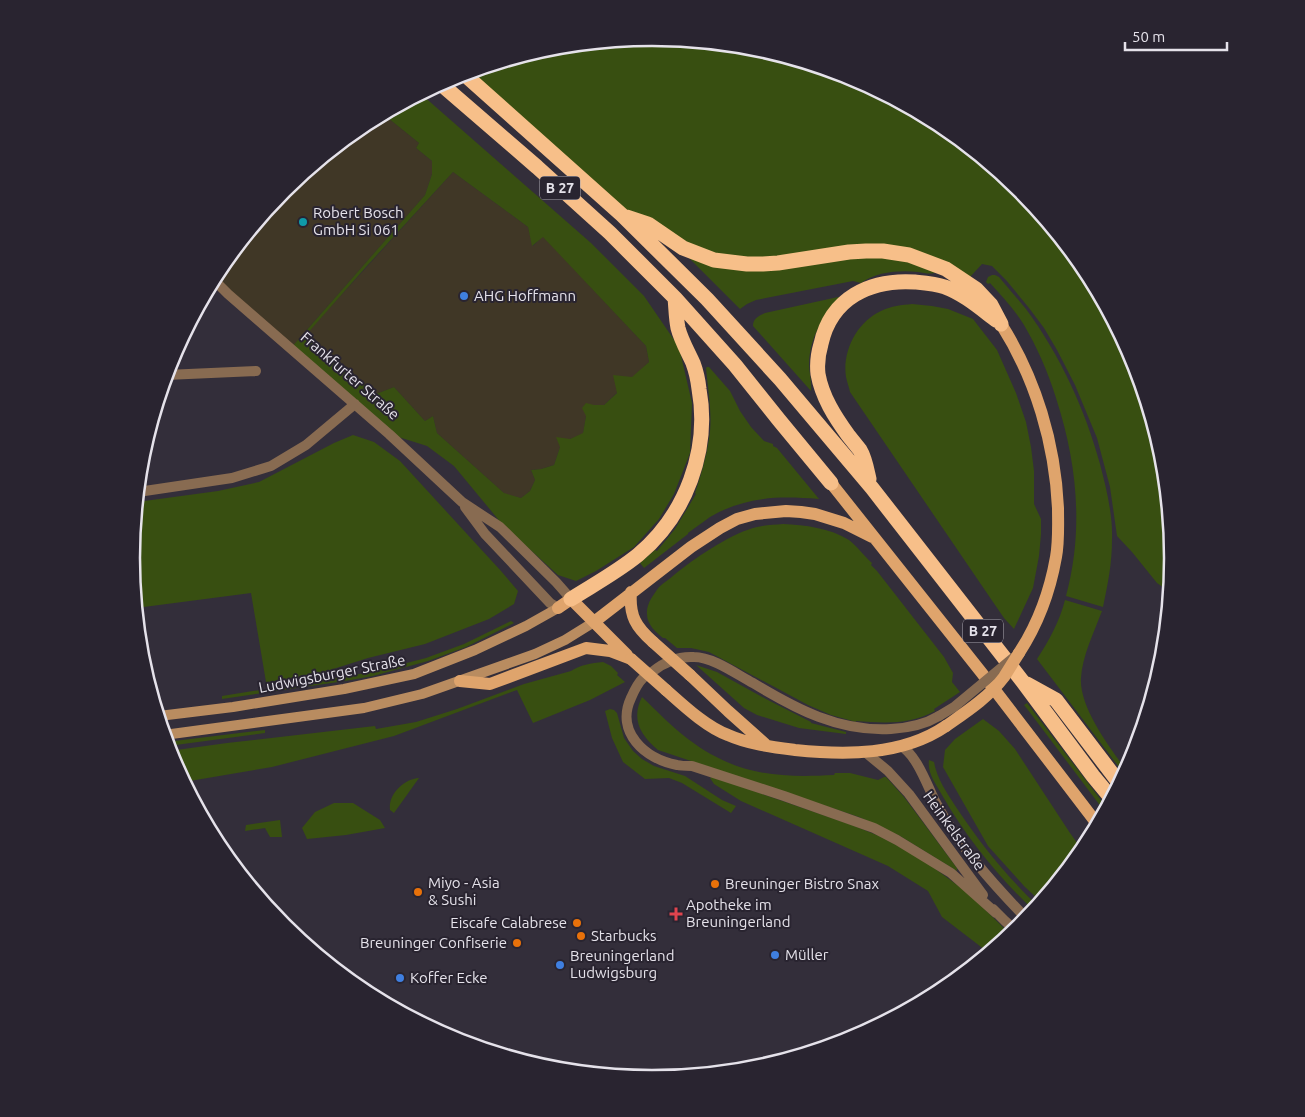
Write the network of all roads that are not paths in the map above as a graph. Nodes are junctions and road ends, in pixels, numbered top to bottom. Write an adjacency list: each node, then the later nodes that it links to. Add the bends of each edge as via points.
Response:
1 (470, 80): 3 (highway, B 27)
2 (447, 89): 5 (highway, B 27, via 610,233)
3 (622, 215): 6 (highway, via 648,224 683,248 714,260 763,264 857,251 883,251 923,259 946,269 976,289 991,305); 11 (highway, B 27, via 700,292 799,401)
4 (220, 286): 9 (street, Frankfurter Straße)
5 (675, 298): 10 (highway, B 27); 16 (highway, via 678,329 694,365 702,409 699,452 693,472 684,498 654,540 638,555)
6 (1001, 324): 11 (highway, via 946,288 902,281 863,289 846,300 834,314 824,331 818,373 831,411 860,451); 23 (main road, bridge, via 1020,359 1047,431 1057,493 1056,556 1042,610 1020,653 994,688 960,716)
7 (256, 371): 8 (street)
8 (174, 375)
9 (355, 404): 12 (street, via 306,445 270,466 232,478); 13 (street, Frankfurter Straße)
10 (832, 483): 14 (main road, B 27)
11 (872, 488): 21 (highway, B 27)
12 (145, 491)
13 (462, 502): 16 (street, Frankfurter Straße, via 500,527); 17 (street, Frankfurter Straße, via 485,534)
14 (879, 541): 15 (main road, via 844,523 815,514 786,511 755,514 720,528); 32 (main road, B 27)
15 (631, 592): 18 (main road); 26 (main road, bridge, via 631,608 642,633)
16 (571, 599): 17 (main road); 18 (main road)
17 (558, 608): 18 (main road); 22 (main road, Ludwigsburger Straße, via 475,650 414,674 344,689)
18 (594, 622): 19 (main road); 20 (main road, via 535,654)
19 (631, 659): 20 (main road, via 610,651 586,648 490,684); 26 (main road, bridge, via 699,718 726,735)
20 (460, 681): 24 (main road, via 364,708)
21 (1023, 682): 30 (highway, via 1056,700); 31 (highway, B 27)
22 (165, 715)
23 (942, 721): 25 (main road); 33 (street, via 933,720 902,728 846,726 801,710 723,666 695,657 661,664 643,678 627,707 626,721 632,738 657,758 784,796 898,840 950,873)
24 (171, 734)
25 (928, 736): 27 (main road); 29 (street, via 919,743)
26 (767, 746): 28 (main road, via 806,751)
27 (900, 746): 28 (main road); 29 (street, Heinkelstraße)
28 (865, 752): 33 (street, Heinkelstraße, via 909,794)
29 (915, 760): 34 (street, Heinkelstraße, via 955,835)
30 (1115, 778)
31 (1107, 794)
32 (1093, 819)
33 (996, 913): 35 (street, Heinkelstraße)
34 (1022, 913)
35 (1010, 926)

